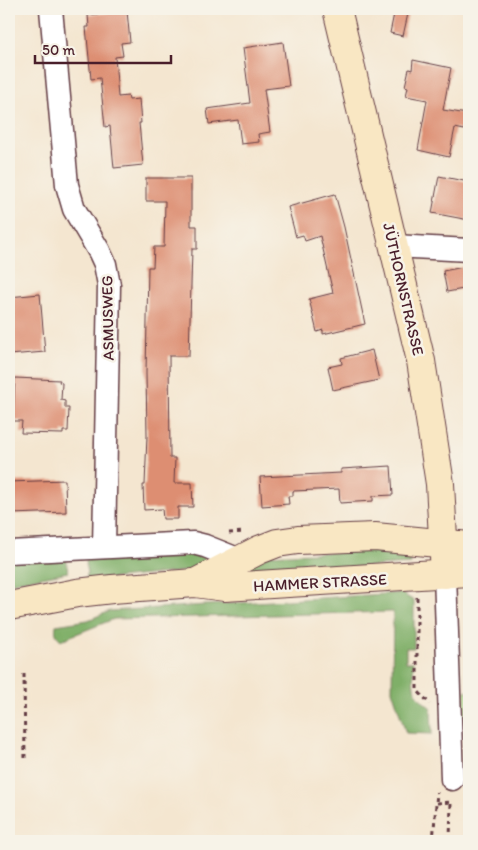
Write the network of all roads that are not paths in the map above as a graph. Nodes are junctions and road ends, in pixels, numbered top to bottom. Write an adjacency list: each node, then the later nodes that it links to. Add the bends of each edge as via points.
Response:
1 (51, 9): 7 (street, ASMUSWEG, via 67,185 74,209 105,264 109,285)
2 (337, 9): 3 (main road, JÜTHORNSTRASSE)
3 (394, 246): 4 (street); 5 (main road, JÜTHORNSTRASSE, via 422,369 440,484)
4 (469, 250)
5 (443, 543): 6 (main road, HAMMER STRASSE); 9 (main road, HAMMER STRASSE, via 375,536 298,540 277,543); 10 (main road, JÜTHORNSTRASSE)
6 (469, 546)
7 (104, 547): 8 (street, HAMMER STRASSE); 9 (street, HAMMER STRASSE, via 193,543)
8 (9, 552)
9 (240, 560): 11 (main road, HAMMER STRASSE)
10 (457, 573): 11 (main road, HAMMER STRASSE, via 225,587); 13 (street)
11 (195, 583): 12 (main road, HAMMER STRASSE, via 76,593)
12 (9, 606)
13 (452, 780)

